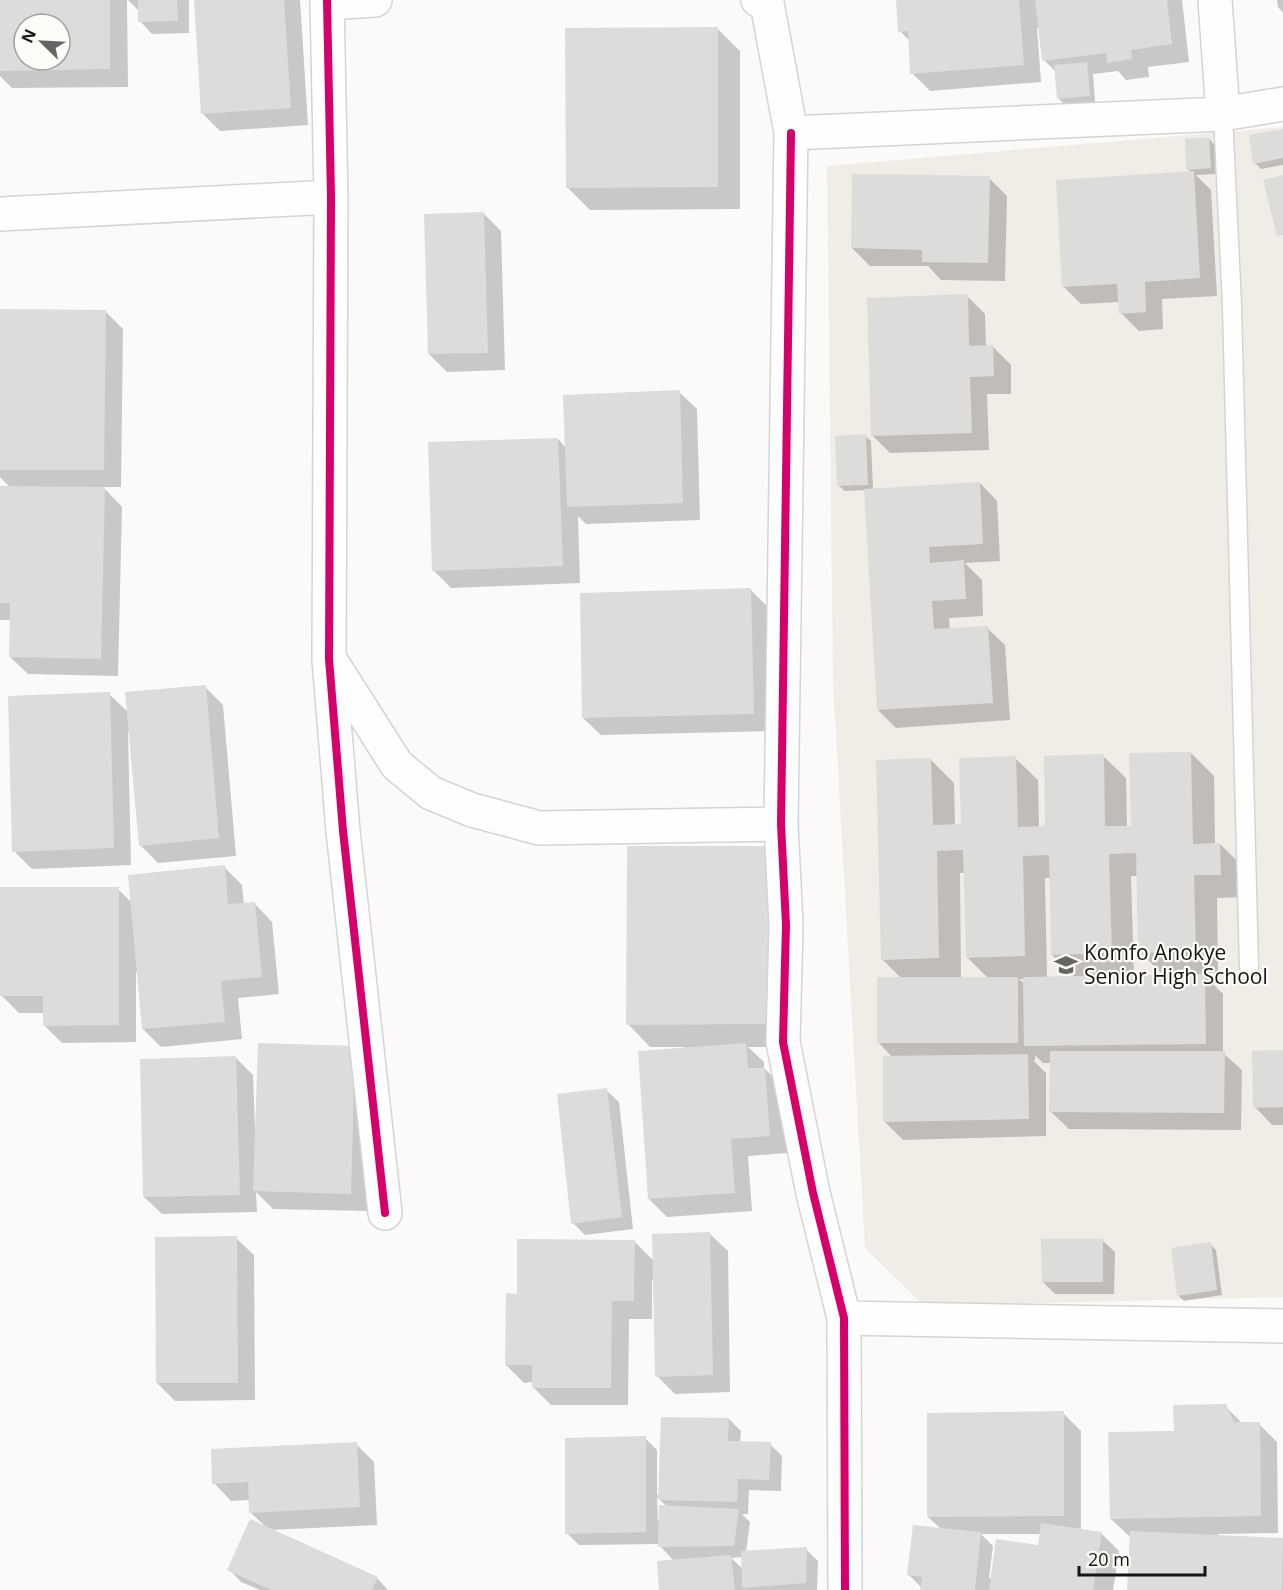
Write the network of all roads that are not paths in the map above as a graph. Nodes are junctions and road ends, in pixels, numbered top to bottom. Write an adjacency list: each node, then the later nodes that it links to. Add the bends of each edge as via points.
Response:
1 (375, 0): 3 (street)
2 (1215, 0): 6 (street)
3 (327, 1): 8 (street)
4 (765, 1): 7 (street)
5 (1283, 104): 6 (street)
6 (1223, 114): 7 (street); 12 (lane, via 1232,306)
7 (791, 133): 11 (street)
8 (331, 197): 9 (street); 10 (street)
9 (0, 214)
10 (329, 659): 11 (street, via 397,765 431,794 472,810 539,828); 13 (street, via 343,831)
11 (781, 824): 14 (street, via 786,925 783,1042 813,1193)
12 (1249, 967)
13 (386, 1213)
14 (844, 1318): 15 (street); 16 (street)
15 (1283, 1326)
16 (845, 1590)

